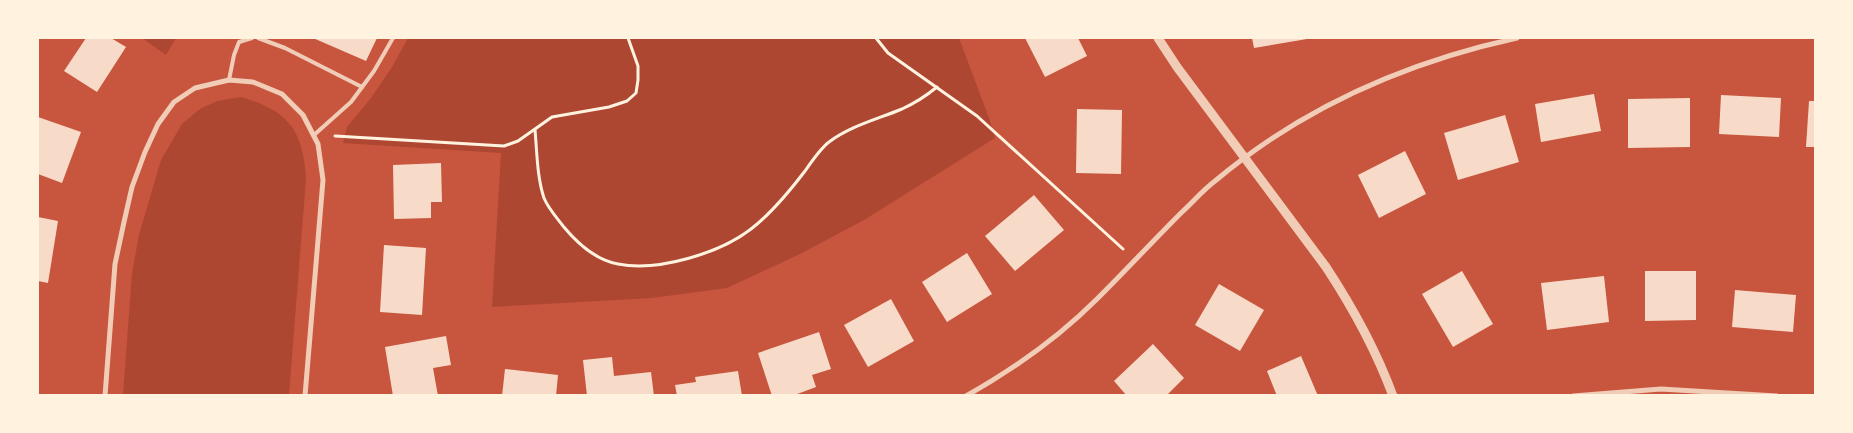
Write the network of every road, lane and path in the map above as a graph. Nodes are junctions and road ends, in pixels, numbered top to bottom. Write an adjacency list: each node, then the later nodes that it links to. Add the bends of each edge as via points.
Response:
1 (252, 38): 8 (lane, via 239,42)
2 (258, 38): 9 (lane)
3 (393, 38): 9 (lane)
4 (628, 38): 11 (path, via 638,66 636,93 627,101 609,108 552,117)
5 (876, 38): 10 (path, via 888,53)
6 (1158, 38): 13 (street)
7 (1517, 38): 13 (street, via 1458,52 1392,75 1283,130)
8 (229, 80): 12 (street, via 253,82 282,94 304,115); 15 (street, via 196,88 174,102 144,152 132,187 115,264)
9 (362, 87): 12 (lane)
10 (937, 87): 11 (path, via 920,100 829,142 769,214 731,242 702,254 646,266 618,264 600,258 576,242 544,199); 14 (path, via 977,116)
11 (535, 130): 12 (path, via 504,146)
12 (314, 135): 16 (street, via 323,180)
13 (1245, 158): 14 (street, via 1214,181); 18 (street, via 1347,298)
14 (1135, 260): 17 (street, via 1055,337 1016,366)
15 (105, 396)
16 (305, 396)
17 (966, 396)
18 (1393, 396)
19 (1573, 396): 20 (street, via 1661,389)
20 (1777, 396)

